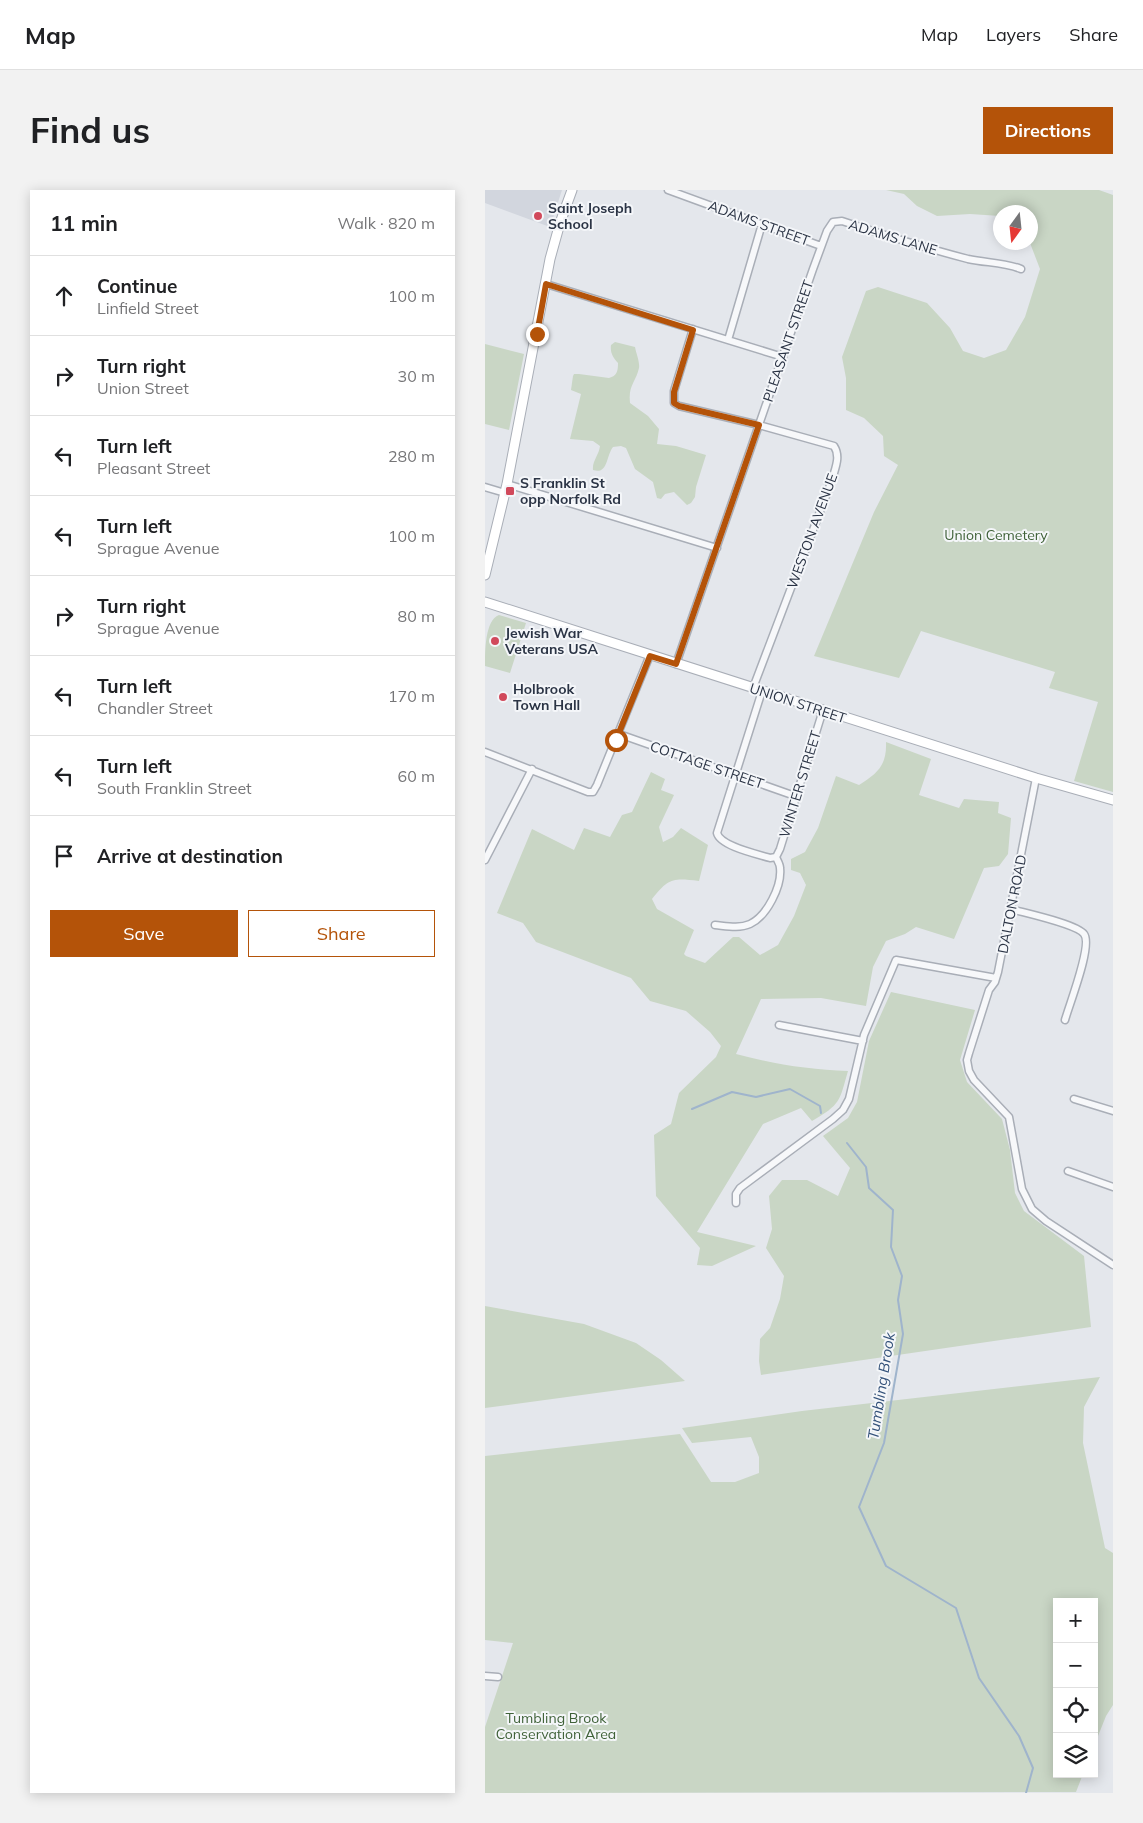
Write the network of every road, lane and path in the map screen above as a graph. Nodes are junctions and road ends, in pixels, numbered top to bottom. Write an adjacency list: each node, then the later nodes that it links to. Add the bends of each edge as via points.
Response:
1 (572, 190): 6 (main road, via 559,226)
2 (668, 190): 3 (street, ADAMS STREET)
3 (762, 224): 4 (street, ADAMS STREET); 8 (street)
4 (821, 246): 5 (street, ADAMS LANE, via 829,226 836,221 939,251); 9 (street, PLEASANT STREET)
5 (1021, 269)
6 (546, 284): 7 (street); 12 (main road)
7 (693, 330): 8 (street); 10 (street, via 674,392 674,403)
8 (728, 340): 9 (street)
9 (783, 357): 10 (street, PLEASANT STREET)
10 (759, 425): 13 (street, PLEASANT STREET); 18 (street, WESTON AVENUE, via 833,446 838,452 838,460)
11 (485, 488): 12 (street)
12 (506, 488): 13 (street); 14 (main road)
13 (717, 548): 17 (street, PLEASANT STREET)
14 (485, 575)
15 (485, 602): 16 (main road, UNION STREET)
16 (650, 656): 17 (main road, UNION STREET); 21 (street)
17 (676, 664): 18 (main road, UNION STREET)
18 (753, 688): 19 (main road, UNION STREET)
19 (762, 691): 20 (main road, UNION STREET); 24 (street)
20 (823, 710): 25 (main road, UNION STREET); 26 (street, WINTER STREET)
21 (619, 734): 23 (street, via 593,792); 24 (street, COTTAGE STREET)
22 (485, 752): 23 (street)
23 (532, 769): 29 (street)
24 (735, 775): 26 (street, COTTAGE STREET); 28 (street, via 717,836 734,846)
25 (1036, 778): 27 (main road, UNION STREET); 30 (street, DALTON ROAD)
26 (795, 796): 28 (street, WINTER STREET)
27 (1113, 800)
28 (776, 857): 31 (street, via 779,875 764,914 743,926)
29 (485, 860)
30 (1011, 909): 32 (street, DALTON ROAD); 33 (street, via 1070,926 1086,936 1081,972)
31 (715, 925)
32 (997, 978): 35 (street, via 896,960); 41 (street, DALTON ROAD, via 989,990 977,1026 968,1056 969,1071 1009,1117 1021,1183 1029,1204 1041,1217)
33 (1065, 1020)
34 (779, 1025): 35 (street)
35 (863, 1041): 40 (street, via 843,1110 740,1188)
36 (1074, 1098): 37 (street)
37 (1113, 1111)
38 (1068, 1171): 39 (street)
39 (1113, 1186)
40 (736, 1204)
41 (1113, 1265)
42 (485, 1676): 43 (street)
43 (499, 1677)

